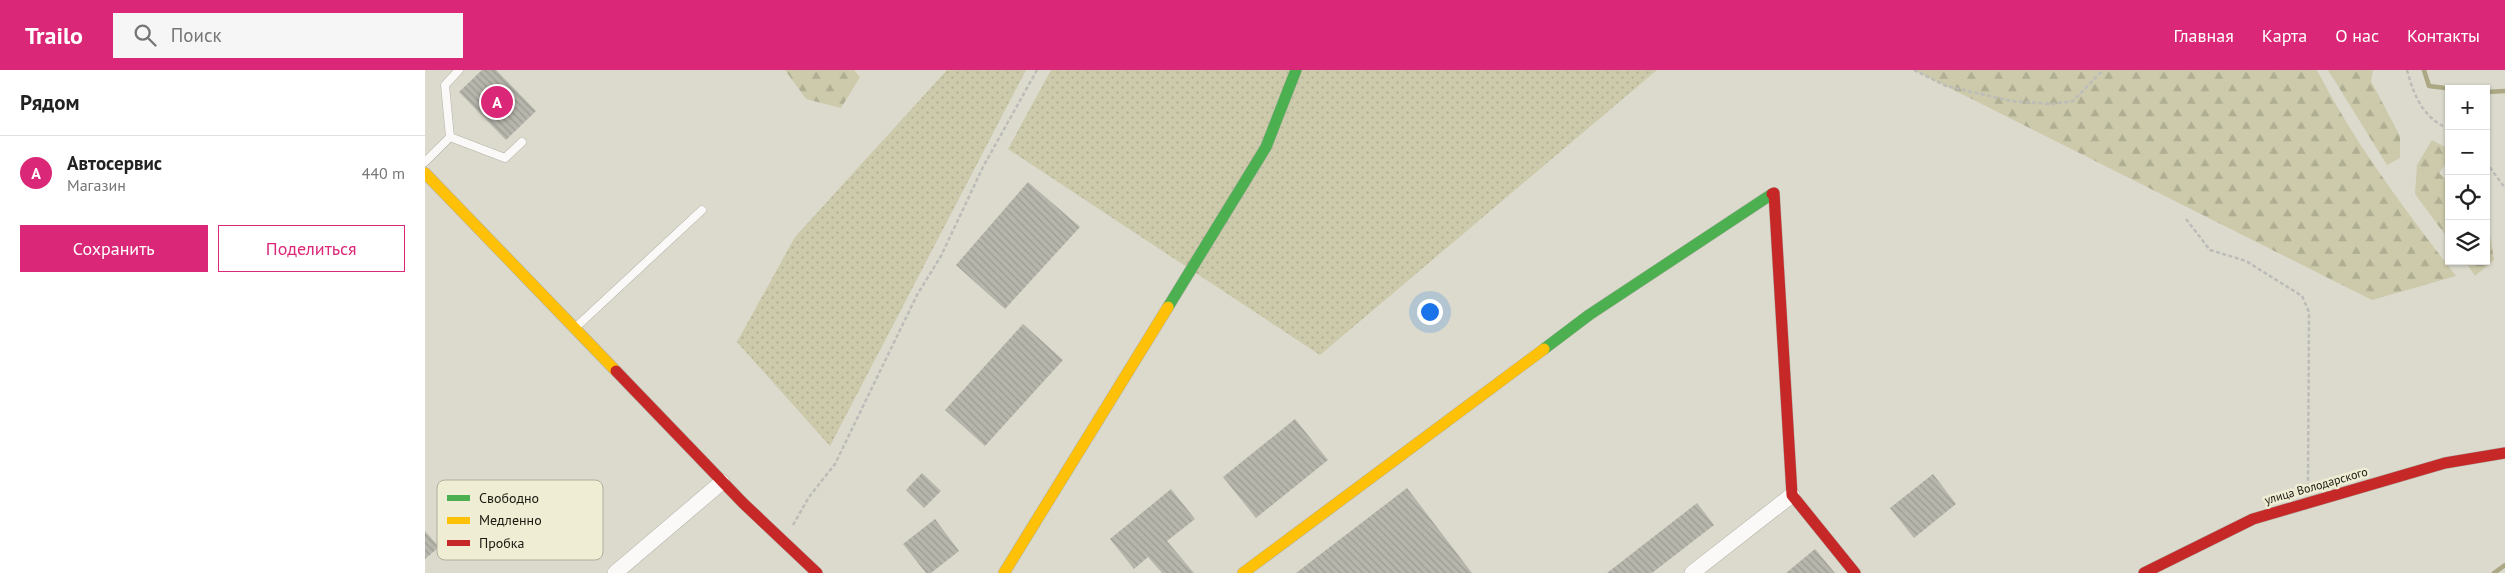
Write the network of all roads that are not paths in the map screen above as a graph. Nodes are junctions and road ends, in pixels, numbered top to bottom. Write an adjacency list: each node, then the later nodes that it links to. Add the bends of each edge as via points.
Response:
1 (459, 70): 3 (lane, via 445,85)
2 (1296, 70): 14 (street, via 1267,147)
3 (450, 137): 4 (lane, via 505,158); 5 (lane)
4 (522, 142)
5 (425, 162)
6 (425, 173): 8 (street)
7 (702, 210): 8 (lane)
8 (575, 329): 10 (street)
9 (2505, 453): 18 (street, улица Володарского, via 2445,463 2253,519)
10 (722, 482): 12 (street); 13 (street)
11 (1792, 495): 15 (street, via 1774,193 1589,315); 16 (street); 17 (street)
12 (615, 573)
13 (817, 573)
14 (1004, 573)
15 (1243, 573)
16 (1692, 573)
17 (1855, 573)
18 (2144, 573)

